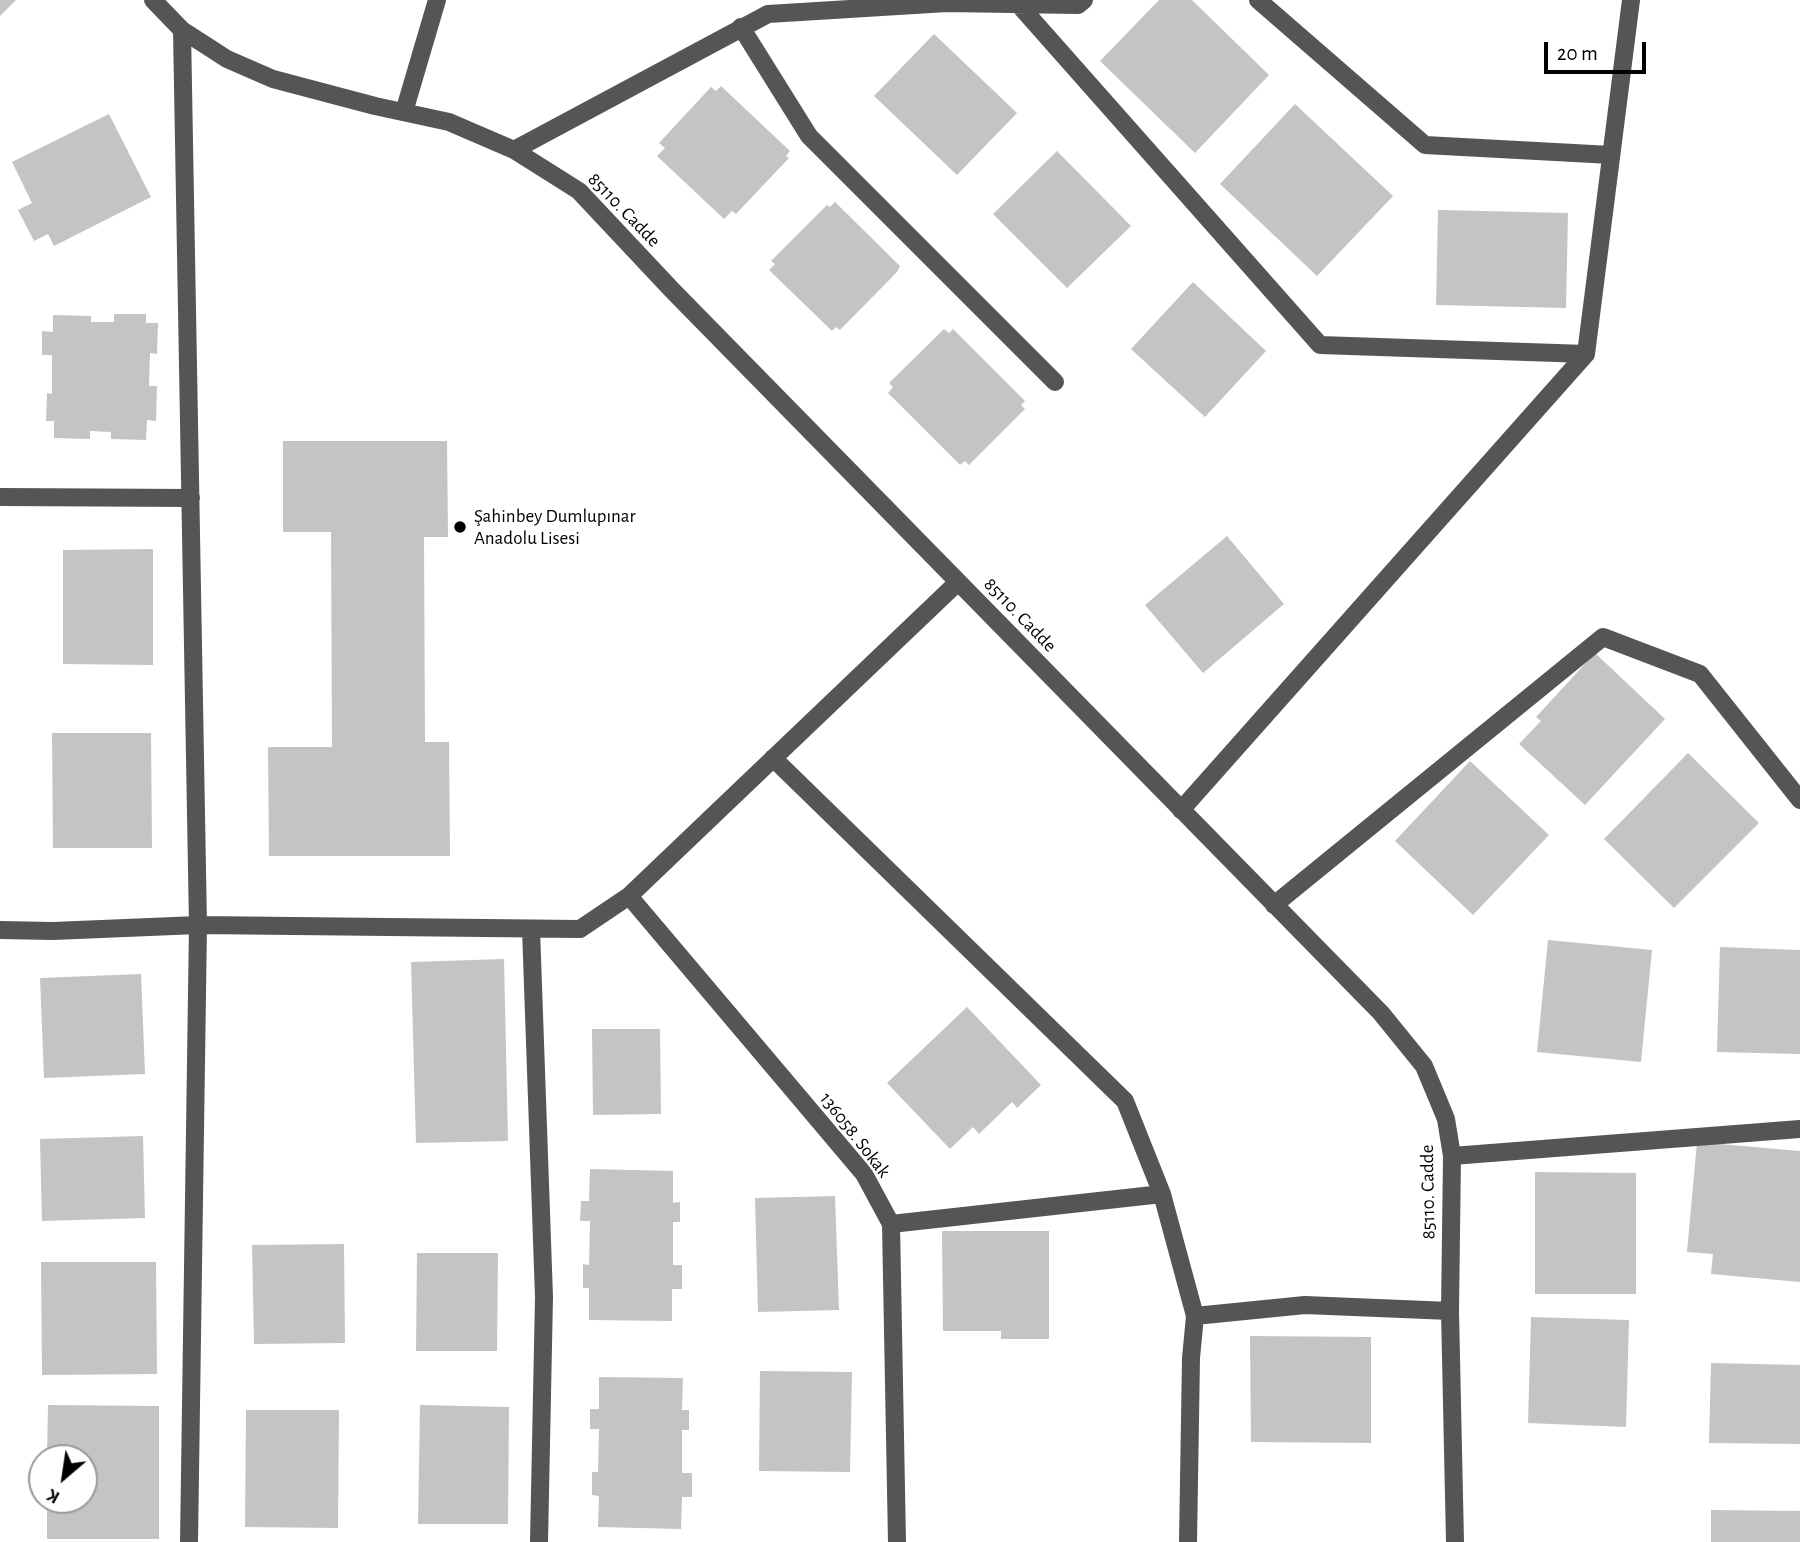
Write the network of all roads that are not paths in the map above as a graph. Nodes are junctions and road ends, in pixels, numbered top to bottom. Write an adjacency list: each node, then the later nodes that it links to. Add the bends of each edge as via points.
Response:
1 (153, 0): 8 (street, 85110. Cadde)
2 (437, 0): 9 (street)
3 (1084, 0): 6 (street, via 1078,5)
4 (1258, 0): 11 (street, via 1425,145)
5 (1631, 0): 11 (street)
6 (1020, 6): 7 (street, via 947,3 768,13); 12 (street, via 1320,345)
7 (741, 27): 10 (street); 13 (street, via 809,136)
8 (182, 30): 9 (street, 85110. Cadde, via 227,59 272,79); 15 (street)
9 (404, 112): 10 (street, 85110. Cadde, via 449,122)
10 (514, 150): 16 (street, 85110. Cadde, via 579,191)
11 (1611, 155): 12 (street)
12 (1586, 354): 19 (street)
13 (1055, 382)
14 (0, 497): 15 (street)
15 (191, 498): 22 (street)
16 (958, 582): 17 (street); 19 (street, 85110. Cadde)
17 (773, 758): 20 (street); 27 (street, via 1125,1101)
18 (1800, 800): 21 (street, via 1700,674 1602,637)
19 (1181, 810): 21 (street, 85110. Cadde)
20 (629, 896): 23 (street, via 580,929); 28 (street, 136058. Sokak, via 864,1174)
21 (1274, 905): 26 (street, 85110. Cadde, via 1381,1013 1424,1066 1446,1119)
22 (198, 925): 23 (street); 24 (street); 31 (street)
23 (531, 929): 32 (street, via 544,1297)
24 (0, 930)
25 (1800, 1129): 26 (street)
26 (1452, 1156): 29 (street, 85110. Cadde)
27 (1162, 1194): 28 (street); 30 (street)
28 (891, 1224): 33 (street, 136058. Sokak)
29 (1450, 1311): 30 (street, via 1305,1305); 35 (street, 85110. Cadde)
30 (1195, 1316): 34 (street)
31 (189, 1542)
32 (539, 1542)
33 (897, 1542)
34 (1188, 1542)
35 (1455, 1542)

